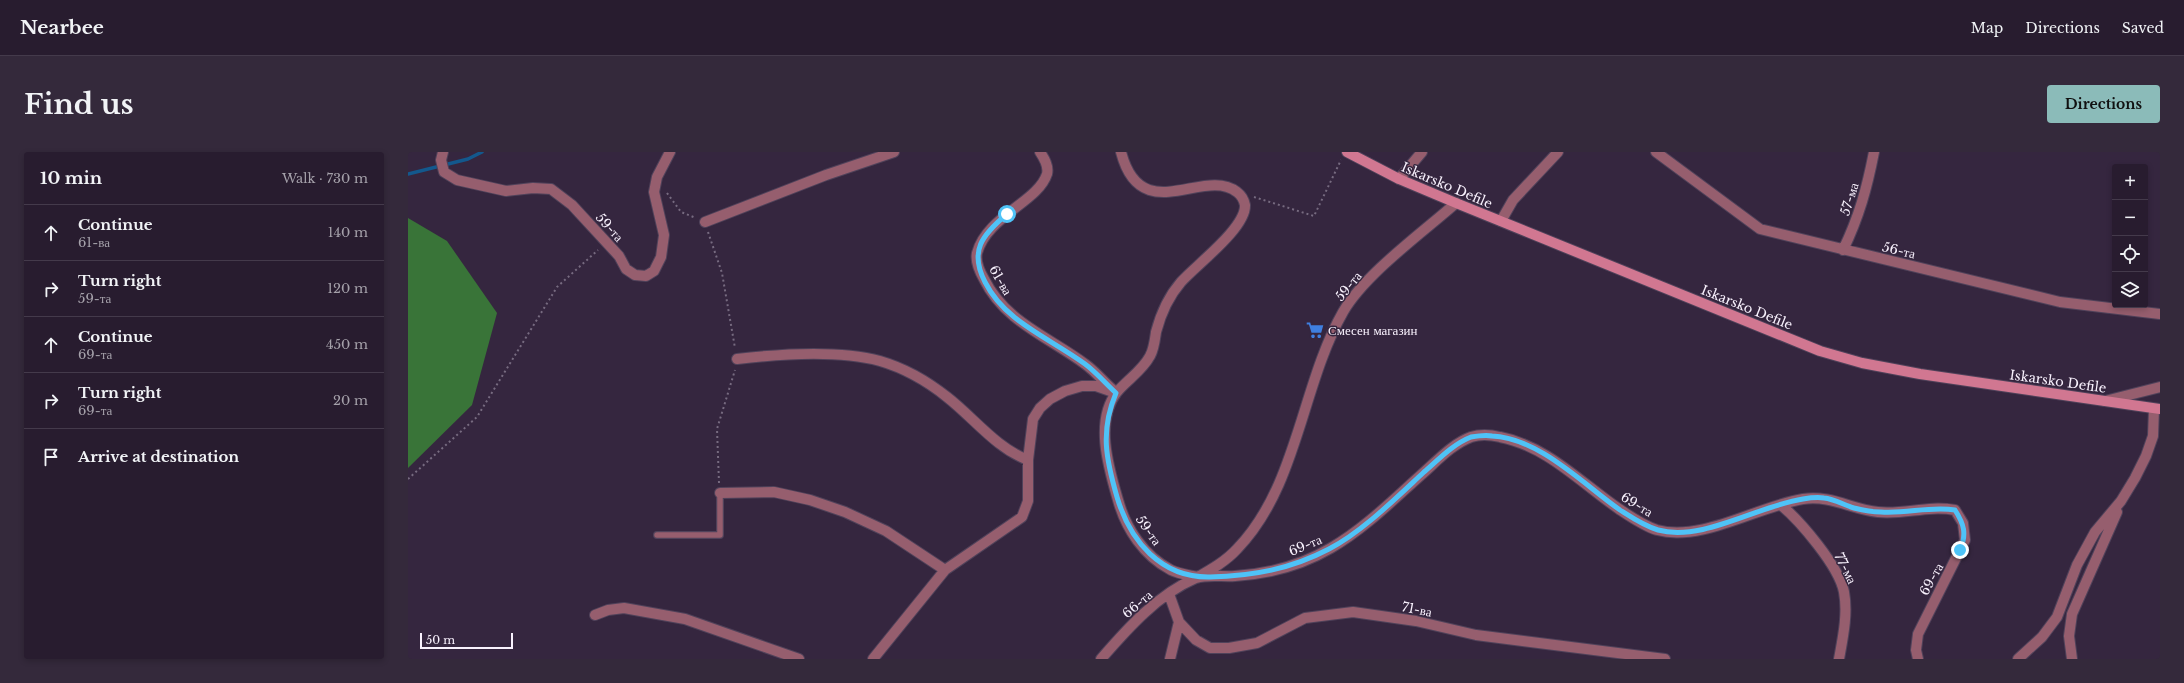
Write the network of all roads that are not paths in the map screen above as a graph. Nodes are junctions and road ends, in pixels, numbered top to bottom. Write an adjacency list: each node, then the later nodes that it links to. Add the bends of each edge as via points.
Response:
1 (443, 152): 2 (street, 59-та, via 441,160 444,172 457,180 506,191 551,189 572,205 619,256 626,269 635,275 646,276 654,271 662,257 664,235 654,192 657,177)
2 (670, 152)
3 (894, 152): 14 (street, via 826,175)
4 (1040, 152): 19 (street, 61-ва, via 1046,160 1047,174 1039,187 985,236 977,254 979,270 988,289 1001,306 1018,321 1086,365)
5 (1121, 152): 19 (street, 59-та, via 1131,177 1152,190 1172,192 1223,185 1239,193 1245,204 1244,214 1237,226 1172,294 1160,317 1151,354 1141,369)
6 (1422, 152): 11 (street)
7 (1558, 152): 13 (street, via 1513,200)
8 (1656, 152): 15 (street, 56-та, via 1760,229)
9 (1874, 152): 15 (street, 57-ма, via 1866,194)
10 (1344, 156): 11 (main road, Iskarsko Defile)
11 (1399, 179): 12 (main road, Iskarsko Defile)
12 (1456, 203): 13 (main road, Iskarsko Defile); 28 (street, 59-та, via 1365,282 1344,311 1326,345 1288,462 1255,528 1237,550 1219,565)
13 (1501, 221): 20 (main road, Iskarsko Defile, via 1776,334 1834,355 1920,374)
14 (705, 222)
15 (1843, 250): 16 (street, 56-та, via 2060,302)
16 (2160, 314)
17 (737, 359): 22 (street, via 769,355 810,355 880,361 915,375 946,396 1012,454)
18 (2160, 387): 20 (street)
19 (1116, 393): 22 (street, via 1096,386 1082,386 1050,399 1033,419); 28 (street, 59-та, via 1108,412 1105,429 1107,454 1121,511 1135,538 1152,557 1172,570)
20 (2103, 401): 21 (main road, Iskarsko Defile)
21 (2157, 409): 24 (street, via 2153,436 2146,456)
22 (1028, 460): 27 (street, via 1028,501 1022,517)
23 (720, 494): 26 (lane, via 720,535); 27 (street, via 774,492 810,500 845,512 886,531)
24 (2121, 501): 39 (street, via 2095,532 2077,565 2057,617 2042,637); 40 (street, via 2072,614 2069,636)
25 (1781, 504): 28 (street, 69-та, via 1702,529 1680,532 1657,530 1635,520 1542,452 1516,440 1492,436 1472,437 1448,452 1362,526 1331,548 1300,563 1266,573); 37 (street, 77-ма, via 1809,532 1844,590 1846,607); 38 (street, 69-та, via 1802,499 1825,498 1854,508 1880,512 1907,512 1937,507 1955,510 1963,523 1965,540 1918,634)
26 (658, 535)
27 (945, 570): 33 (street)
28 (1198, 577): 29 (street, 66-та)
29 (1169, 594): 31 (street); 34 (street, 66-та, via 1145,612)
30 (595, 615): 32 (street, via 624,608 685,619)
31 (1179, 622): 35 (street); 36 (street, 71-ва, via 1196,640 1210,648 1228,648 1257,642 1305,618 1353,612 1416,621 1476,635)
32 (799, 659)
33 (873, 659)
34 (1101, 659)
35 (1170, 659)
36 (1665, 659)
37 (1839, 659)
38 (1918, 659)
39 (2018, 659)
40 (2072, 659)

